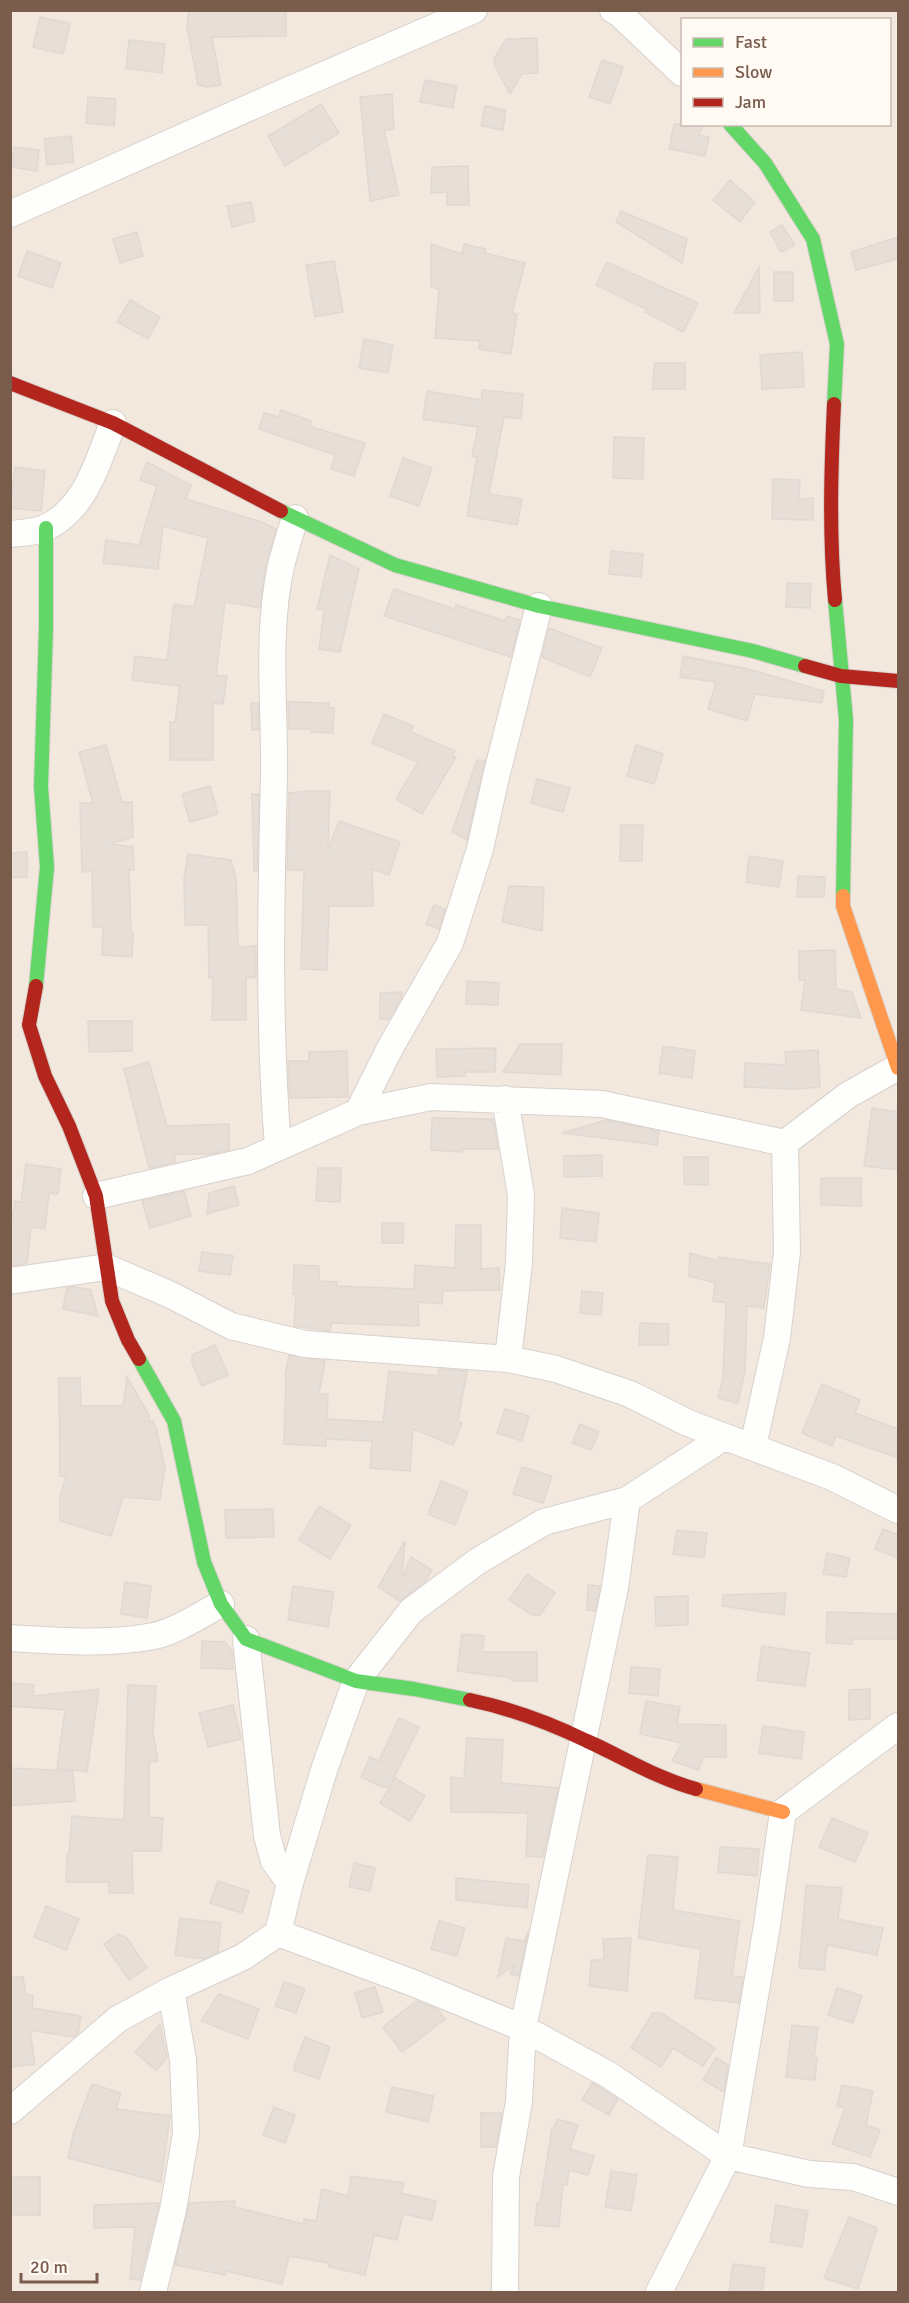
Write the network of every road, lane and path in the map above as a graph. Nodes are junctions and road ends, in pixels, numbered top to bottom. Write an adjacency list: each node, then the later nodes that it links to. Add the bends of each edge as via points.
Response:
1 (474, 10): 5 (street)
2 (613, 10): 3 (street)
3 (681, 72)
4 (732, 126): 12 (street, via 765,163 813,239 837,344 831,462 832,567)
5 (10, 214)
6 (10, 383): 7 (street)
7 (113, 423): 8 (street); 9 (street, via 95,471 73,510)
8 (295, 518): 11 (street, via 395,565); 19 (street, via 281,568 272,691 270,985)
9 (46, 528): 10 (street); 14 (street, via 41,787 47,867 38,973)
10 (10, 534)
11 (539, 606): 12 (street, via 753,651); 17 (street, via 480,849 450,943)
12 (841, 676): 13 (street); 15 (street, via 846,720 843,906)
13 (898, 681)
14 (20, 1024): 20 (street, via 69,1126)
15 (898, 1067): 18 (street, via 848,1095)
16 (506, 1099): 17 (street, via 430,1097); 18 (street, via 602,1104); 23 (street, via 521,1195 519,1263)
17 (358, 1112): 19 (street)
18 (785, 1143): 25 (street, via 787,1252 777,1338)
19 (278, 1147): 20 (street, via 248,1161)
20 (96, 1196): 21 (street)
21 (106, 1267): 22 (street); 23 (street, via 231,1326 294,1341); 28 (street, via 112,1301 128,1340 174,1421 204,1562)
22 (10, 1281)
23 (508, 1359): 24 (street, via 556,1369 630,1394)
24 (724, 1437): 25 (street); 26 (street)
25 (753, 1446): 27 (street, via 832,1477)
26 (627, 1500): 31 (street, via 544,1522 478,1561 411,1611); 33 (street, via 615,1588)
27 (898, 1510)
28 (221, 1604): 29 (street, via 156,1636 101,1641); 30 (street)
29 (10, 1638)
30 (246, 1639): 31 (street); 35 (street, via 267,1836 274,1861)
31 (356, 1682): 33 (street, via 494,1705); 35 (street)
32 (898, 1726): 34 (street)
33 (584, 1739): 34 (street, via 676,1784); 38 (street)
34 (783, 1812): 40 (street)
35 (290, 1883): 36 (street)
36 (278, 1933): 37 (street, via 243,1957); 38 (street)
37 (171, 1990): 39 (street, via 117,2019); 42 (street, via 183,2060 186,2134)
38 (523, 2028): 40 (street, via 609,2075); 43 (street, via 519,2101 506,2177)
39 (10, 2111)
40 (728, 2156): 41 (street, via 809,2174 853,2177); 44 (street)
41 (898, 2192)
42 (153, 2292)
43 (505, 2292)
44 (659, 2292)

